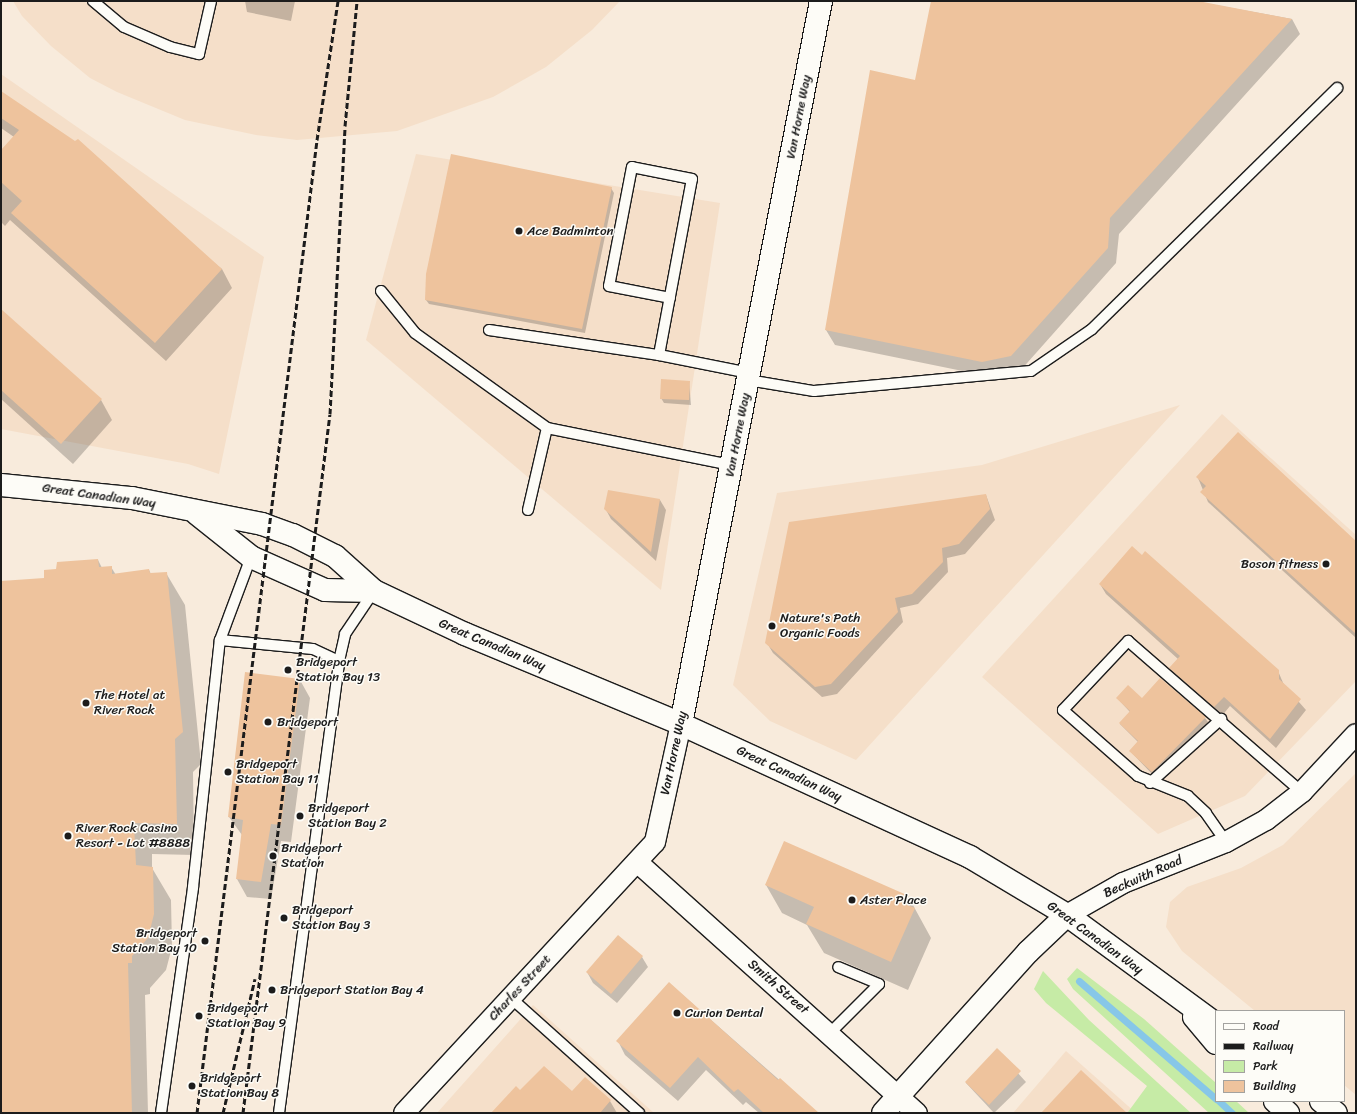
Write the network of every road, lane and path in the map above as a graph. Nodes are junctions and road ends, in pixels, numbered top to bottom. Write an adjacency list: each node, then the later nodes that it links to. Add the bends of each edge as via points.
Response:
1 (93, 1): 2 (lane, via 124,27 163,45 200,54)
2 (211, 1)
3 (821, 1): 9 (street, Van Horne Way)
4 (1337, 88): 9 (lane, via 1092,329 1031,371 814,391)
5 (381, 291): 10 (lane, via 415,334)
6 (670, 298): 6 (lane, via 692,179 632,167 609,286); 8 (lane)
7 (489, 330): 8 (lane)
8 (659, 355): 9 (lane)
9 (749, 376): 11 (street, Van Horne Way)
10 (547, 428): 11 (lane); 13 (lane)
11 (731, 465): 20 (street, Van Horne Way)
12 (1, 485): 14 (street, Great Canadian Way, via 87,491)
13 (528, 510)
14 (196, 514): 15 (street, Great Canadian Way); 16 (street, Great Canadian Way, via 262,524 293,535 335,556)
15 (251, 557): 16 (street, Great Canadian Way, via 325,590); 17 (lane)
16 (374, 591): 18 (lane, via 345,634); 20 (street, Great Canadian Way, via 465,634)
17 (220, 640): 18 (lane, via 312,650); 36 (lane, via 193,887)
18 (339, 661): 37 (lane)
19 (1221, 718): 22 (lane); 22 (lane, via 1128,641 1063,710); 23 (lane)
20 (681, 724): 25 (street, Van Horne Way, via 655,842); 26 (street, Great Canadian Way, via 970,857)
21 (1356, 734): 23 (street, Beckwith Road)
22 (1150, 783): 24 (lane, via 1188,796 1206,813)
23 (1302, 792): 24 (street, Beckwith Road, via 1266,820)
24 (1226, 842): 26 (street, Beckwith Road, via 1123,883)
25 (637, 862): 28 (street, Charles Street); 31 (street, Smith Street)
26 (1067, 915): 29 (street, Great Canadian Way); 33 (street, Beckwith Road, via 1028,952)
27 (838, 967): 31 (lane, via 879,984)
28 (511, 998): 38 (street, Charles Street); 39 (lane)
29 (1180, 1000): 30 (street, Great Canadian Way); 32 (street, Great Canadian Way)
30 (1215, 1023)
31 (830, 1033): 33 (street, Smith Street)
32 (1215, 1042)
33 (898, 1096): 40 (street, Beckwith Road); 41 (street, Smith Street)
34 (1276, 1102): 42 (street)
35 (1322, 1102): 43 (street)
36 (161, 1113)
37 (279, 1113)
38 (404, 1113)
39 (639, 1113)
40 (883, 1113)
41 (918, 1113)
42 (1288, 1113)
43 (1336, 1113)

